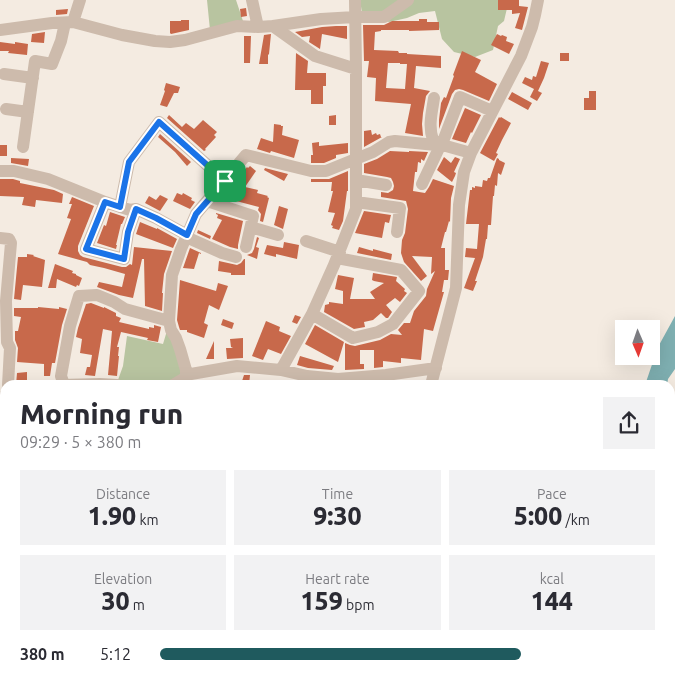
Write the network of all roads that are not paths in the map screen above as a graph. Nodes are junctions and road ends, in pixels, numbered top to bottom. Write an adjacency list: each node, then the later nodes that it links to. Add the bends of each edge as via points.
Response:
1 (80, 0): 7 (street)
2 (252, 0): 9 (street)
3 (355, 0): 6 (street)
4 (408, 0): 6 (street, via 384,17)
5 (538, 0): 16 (street, via 521,56)
6 (355, 16): 8 (street); 11 (street)
7 (69, 22): 9 (street, via 170,42 237,26); 10 (street); 13 (street, via 52,64 35,62)
8 (273, 26): 9 (street); 11 (street, via 315,56)
9 (258, 27)
10 (0, 30)
11 (356, 69): 21 (street)
12 (4, 74): 13 (street)
13 (32, 78): 17 (street)
14 (434, 98): 18 (street, via 430,132 433,140)
15 (6, 109): 17 (street)
16 (492, 111): 18 (street, via 460,97); 20 (street)
17 (28, 112): 19 (street)
18 (443, 145): 20 (street); 21 (street, via 389,142); 25 (street)
19 (23, 146)
20 (471, 152): 43 (street, via 458,205 456,288)
21 (356, 159): 23 (street); 24 (street, via 326,171 311,171 246,155)
22 (0, 171): 28 (street, via 40,176)
23 (356, 180): 26 (street); 29 (street)
24 (225, 181): 27 (street); 30 (street, via 159,122 129,162)
25 (422, 184)
26 (386, 185)
27 (207, 201): 32 (street, via 253,216); 35 (street, via 196,214)
28 (105, 202): 30 (street); 31 (street, via 86,249 124,259)
29 (356, 202): 33 (street, via 400,208); 39 (street)
30 (120, 207): 31 (street)
31 (136, 209): 35 (street)
32 (250, 227): 34 (street); 38 (street)
33 (397, 232)
34 (278, 235)
35 (187, 236): 40 (street); 42 (street, via 172,275)
36 (0, 238): 45 (street, via 12,243 6,302 10,348)
37 (306, 241): 39 (street)
38 (246, 247)
39 (338, 255): 41 (street); 41 (street, via 400,270 419,291 394,324 353,338)
40 (236, 257)
41 (312, 314): 44 (street)
42 (169, 321): 46 (street, via 125,309 97,295 79,296 70,326); 47 (street, via 180,349)
43 (436, 368): 50 (street); 51 (street)
44 (281, 370): 48 (street, via 237,366 191,374); 49 (street)
45 (8, 380)
46 (61, 380)
47 (186, 380)
48 (187, 380)
49 (344, 380)
50 (364, 380)
51 (432, 380)

